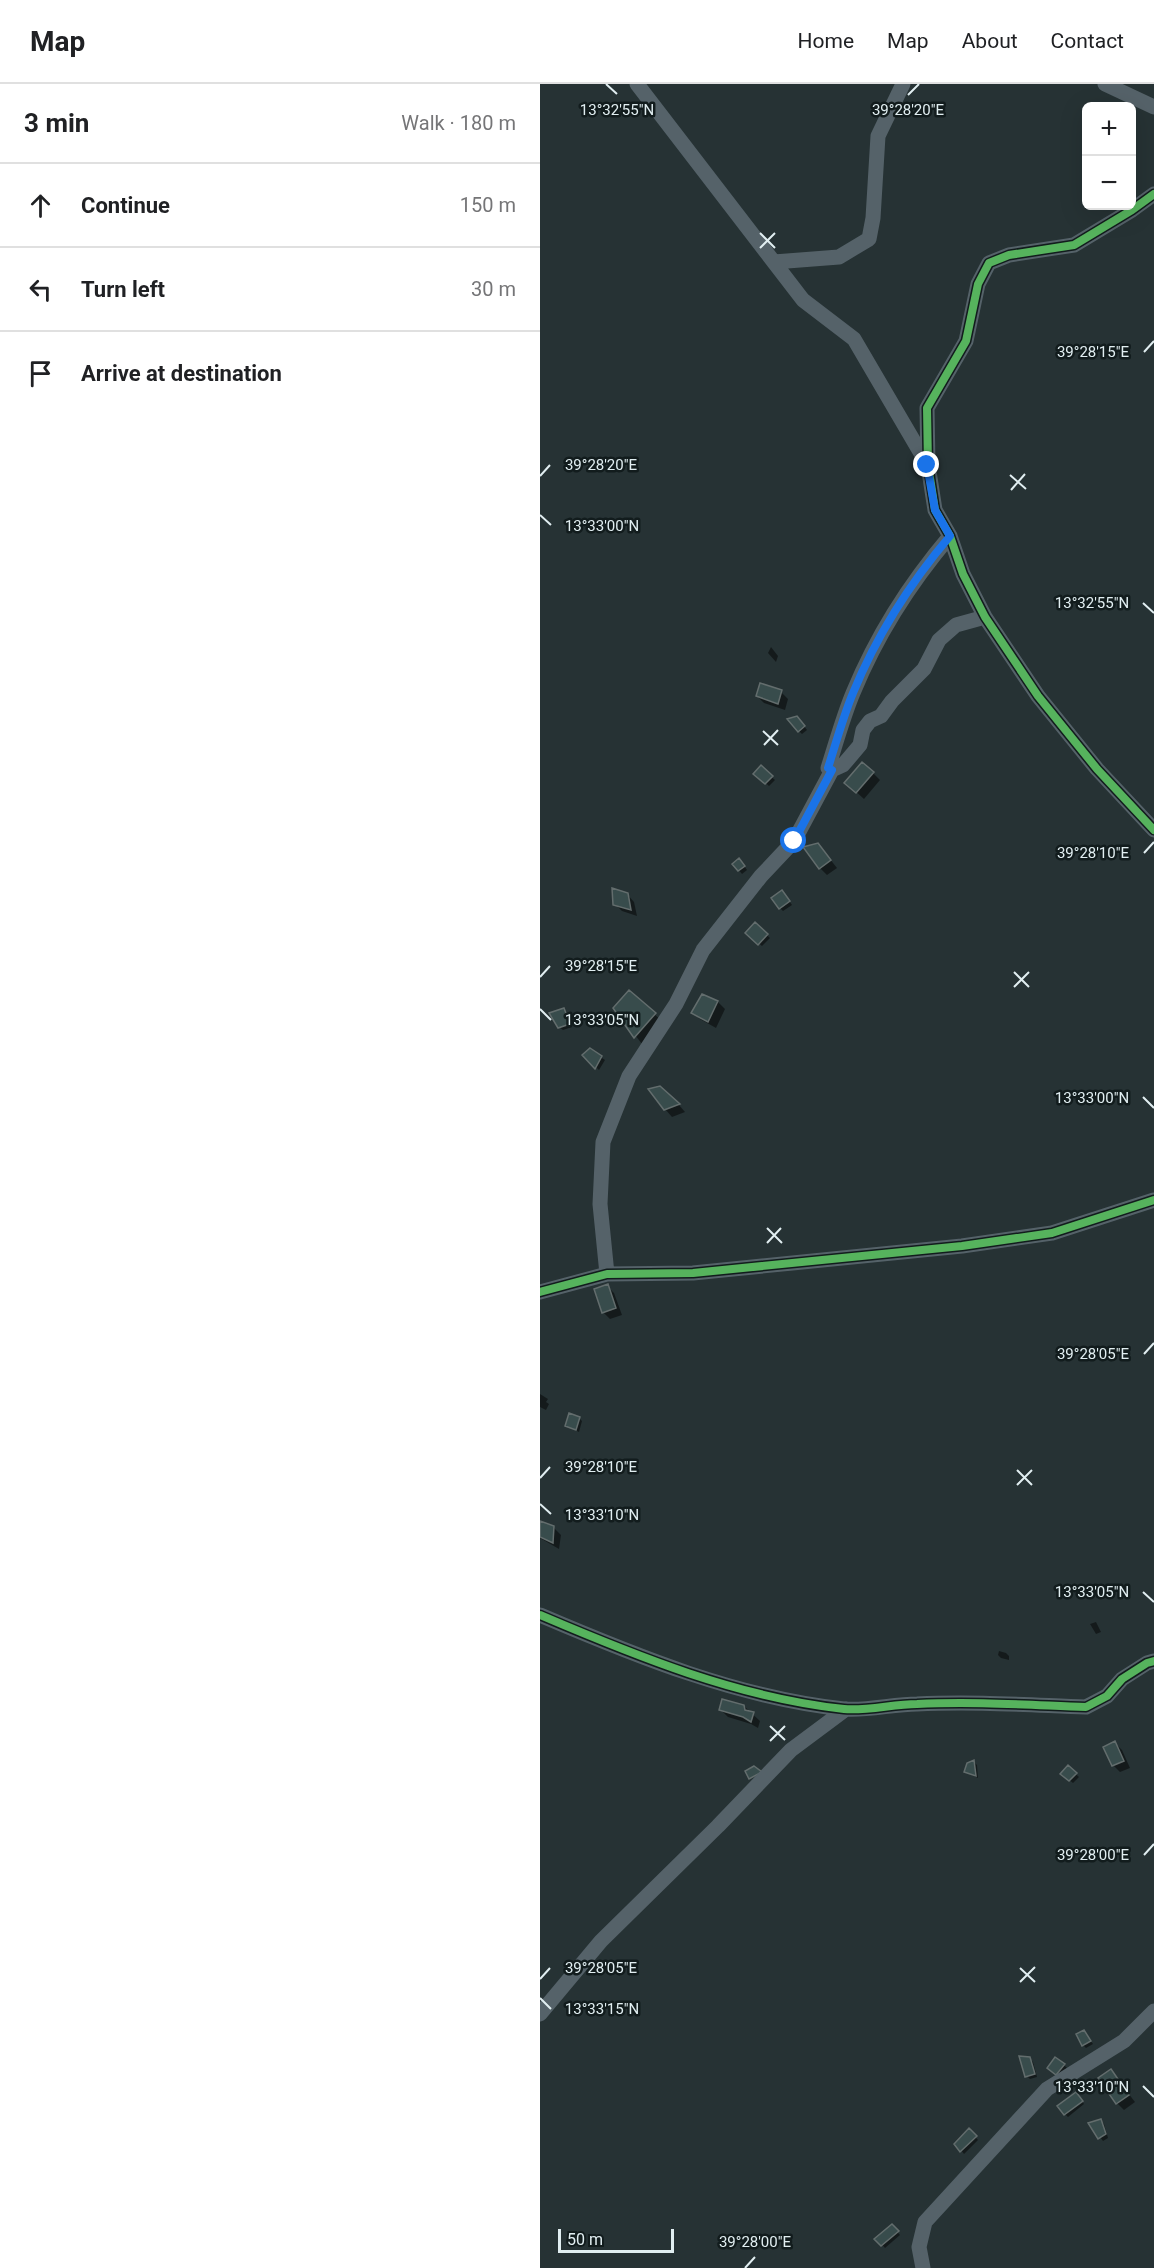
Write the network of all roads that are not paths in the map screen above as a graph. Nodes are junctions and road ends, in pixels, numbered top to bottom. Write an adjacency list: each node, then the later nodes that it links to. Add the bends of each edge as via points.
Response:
1 (637, 84): 6 (street)
2 (903, 84): 6 (street, via 878,136 868,239 839,257)
3 (1105, 84): 4 (street)
4 (1154, 107)
5 (1154, 194): 7 (street, via 1074,245 1009,255 989,263 978,284 966,341 927,408)
6 (774, 262): 7 (street, via 803,300 854,339)
7 (927, 465): 8 (street, via 935,510)
8 (950, 536): 9 (street, via 963,574); 10 (street, via 929,560 865,665 828,768)
9 (985, 617): 10 (street, via 956,625 939,640 924,669 881,716 870,721 860,745 843,765); 11 (street, via 1038,696 1097,769)
10 (832, 770): 13 (street, via 794,841 703,950 676,1004 629,1076 603,1142 600,1204)
11 (1154, 830)
12 (1154, 1200): 13 (street, via 1052,1233 973,1244 693,1273)
13 (607, 1274): 14 (street)
14 (540, 1292)
15 (540, 1615): 17 (street, via 609,1645 690,1673 768,1695)
16 (1154, 1661): 17 (street, via 1122,1679 1107,1696 1086,1707 918,1704)
17 (846, 1709): 19 (street, via 791,1750 602,1941)
18 (1154, 2011): 20 (street, via 1124,2041 1047,2089 925,2222 918,2247)
19 (540, 2014)
20 (923, 2268)

